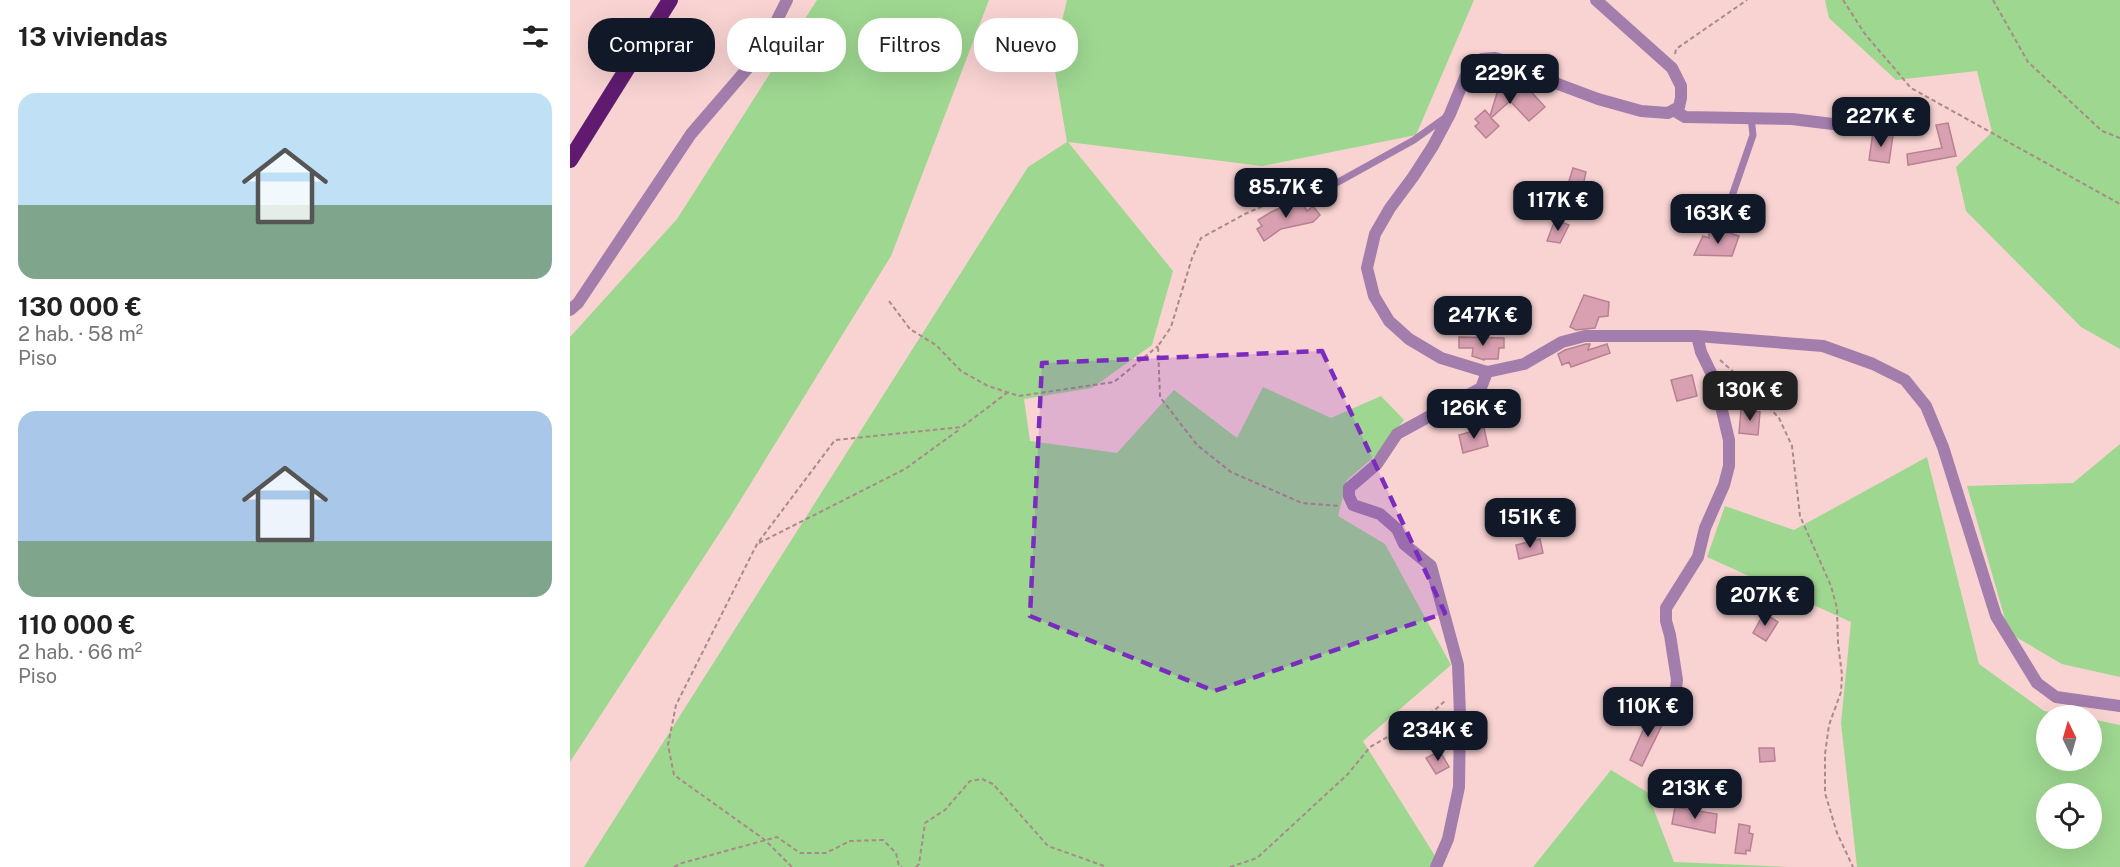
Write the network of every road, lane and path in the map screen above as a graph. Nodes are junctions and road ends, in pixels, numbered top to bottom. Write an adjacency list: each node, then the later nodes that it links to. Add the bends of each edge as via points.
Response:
1 (670, 0): 13 (highway)
2 (787, 0): 19 (street, via 760,54 691,134)
3 (1596, 0): 7 (street)
4 (1747, 0): 7 (path, via 1676,49)
5 (1843, 0): 16 (path, via 1865,34 1911,88)
6 (1993, 0): 12 (path, via 2028,62 2102,130)
7 (1672, 69): 8 (street, via 1681,86 1679,107)
8 (1674, 111): 9 (street, via 1656,114 1598,99 1495,58 1473,64); 10 (street, via 1685,117)
9 (1450, 114): 14 (lane, via 1414,140); 23 (street, via 1375,234 1367,268 1374,296 1389,321 1409,339 1442,358)
10 (1751, 117): 11 (street); 17 (lane, via 1753,135)
11 (1908, 129)
12 (2120, 138)
13 (570, 160)
14 (1330, 187): 15 (lane); 21 (path, via 1294,192 1201,238 1171,327)
15 (1313, 196)
16 (2120, 204)
17 (1722, 225)
18 (889, 301): 24 (path, via 910,329 936,345 961,371)
19 (570, 310)
20 (1697, 336): 22 (street); 23 (street, via 1585,336 1562,342 1524,364); 30 (street, via 1823,346 1905,380 1926,406 1943,447 1996,616 2037,683 2056,697)
21 (1158, 346): 24 (path, via 1114,382 1019,396); 26 (path, via 1160,397 1197,445 1231,472 1302,503)
22 (1701, 352): 29 (street, via 1715,381 1729,440 1729,466 1698,557 1666,608 1677,680); 39 (path, via 1722,361 1747,384 1779,418 1792,446 1800,516 1832,586 1837,608 1841,692 1829,725 1825,793)
23 (1487, 372): 26 (street, via 1481,388 1397,434 1377,464 1349,488)
24 (1008, 392): 25 (path)
25 (962, 427): 27 (path, via 905,468); 27 (path, via 835,440)
26 (1353, 505): 28 (street, via 1380,514 1397,529 1404,544 1431,566 1458,665)
27 (757, 544): 31 (path, via 676,705 668,745 674,775)
28 (1459, 689): 37 (path, via 1436,710 1370,747 1348,774 1257,858); 38 (street, via 1459,787 1448,839)
29 (1674, 706)
30 (2120, 706)
31 (765, 840): 32 (path); 33 (path); 34 (path, via 777,837 800,853 826,854 850,841 883,840 896,853)
32 (674, 867)
33 (792, 867)
34 (902, 867)
35 (916, 867): 36 (path, via 925,823 945,810 970,781 982,779 993,784 1048,846)
36 (1107, 867)
37 (1230, 867)
38 (1436, 867)
39 (1853, 867)

